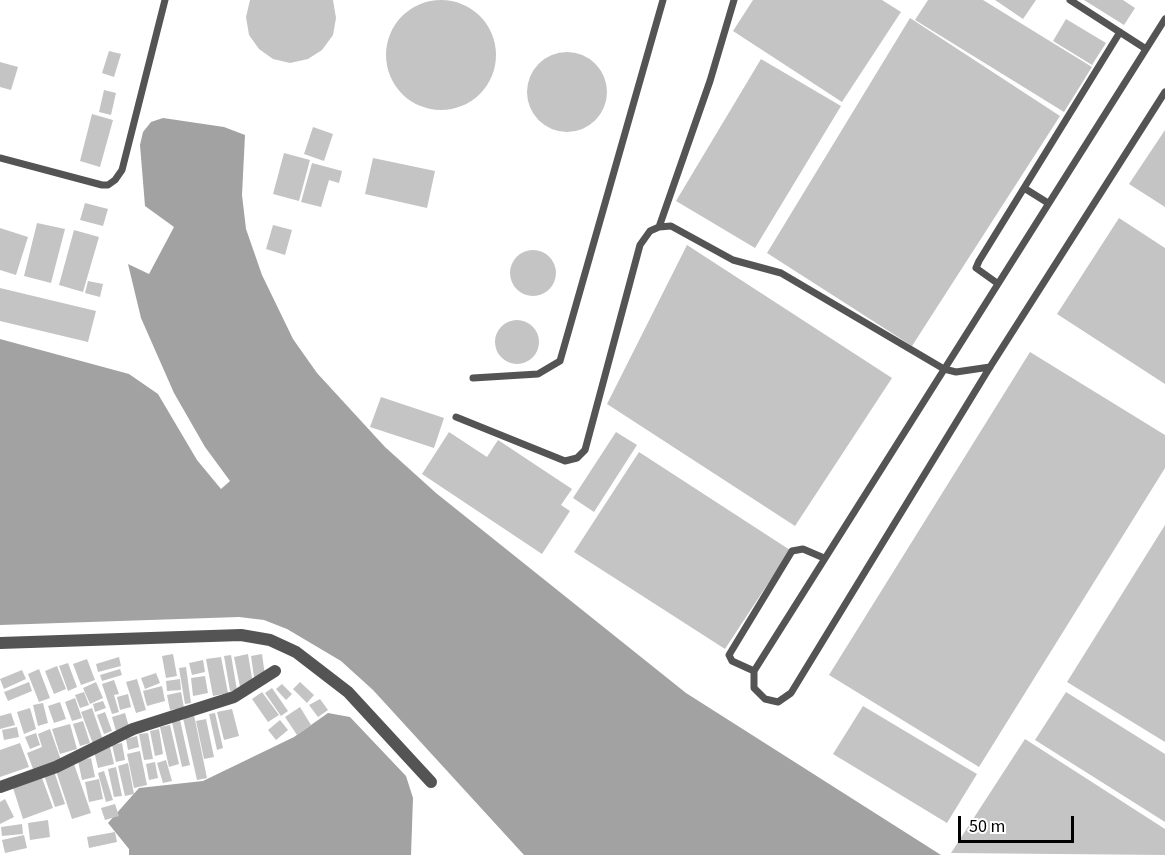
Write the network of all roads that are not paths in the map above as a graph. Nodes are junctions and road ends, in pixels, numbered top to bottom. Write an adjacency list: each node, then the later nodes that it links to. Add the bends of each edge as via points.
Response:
1 (165, 0): 9 (lane, via 122,170 115,180 102,185)
2 (663, 0): 16 (lane, via 560,361 538,374)
3 (734, 0): 12 (lane)
4 (1070, 0): 6 (lane)
5 (1165, 19): 7 (lane)
6 (1120, 32): 7 (lane); 10 (lane)
7 (1146, 49): 11 (lane)
8 (1165, 92): 14 (lane)
9 (0, 158)
10 (1024, 188): 11 (lane); 13 (lane, via 976,268)
11 (1048, 203): 13 (lane)
12 (659, 227): 15 (lane, via 671,226 733,260 781,273); 17 (lane, via 650,231 640,245 585,450 577,458 565,461)
13 (997, 283): 15 (lane)
14 (990, 367): 15 (lane, via 956,372); 20 (lane, via 791,693 778,702 765,699 754,688)
15 (944, 369): 18 (lane)
16 (473, 378)
17 (456, 417)
18 (824, 558): 20 (lane); 20 (lane, via 803,549 792,551 729,655 732,661)
19 (0, 643): 22 (street, via 241,635 270,640 296,652 348,692)
20 (753, 670)
21 (275, 671): 23 (street, via 234,697 133,729 66,762)
22 (431, 782)
23 (0, 786)

